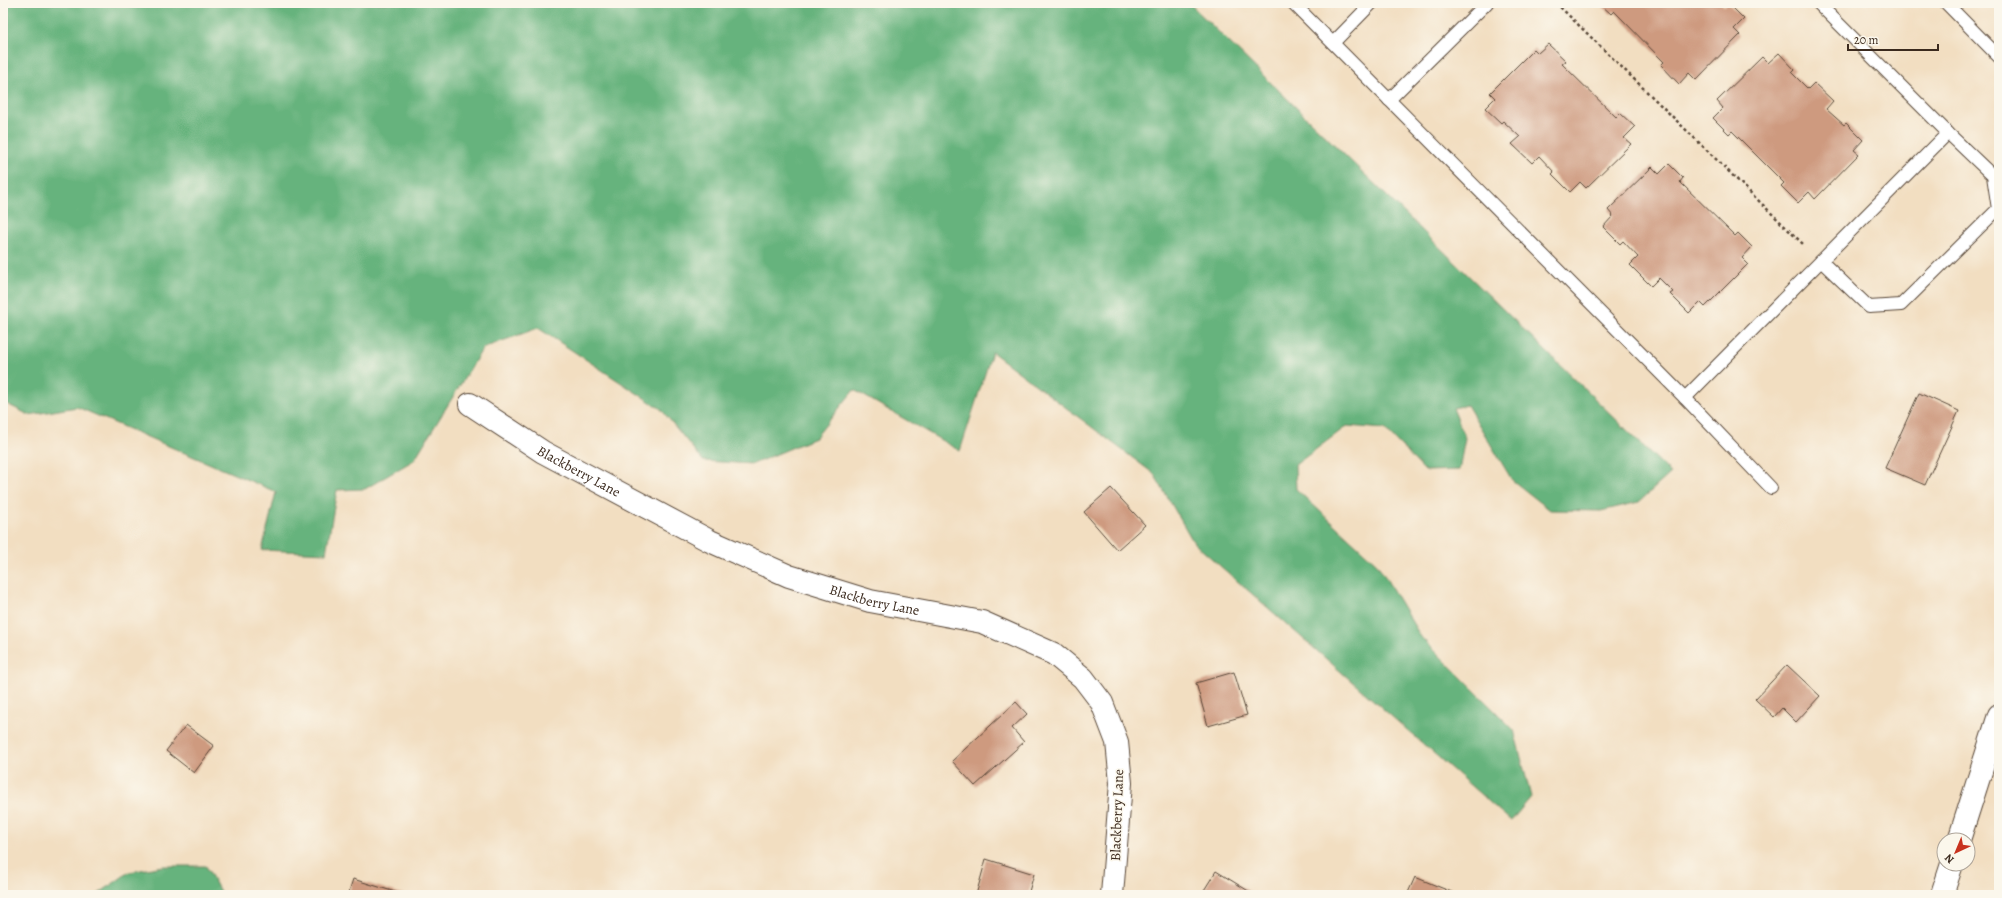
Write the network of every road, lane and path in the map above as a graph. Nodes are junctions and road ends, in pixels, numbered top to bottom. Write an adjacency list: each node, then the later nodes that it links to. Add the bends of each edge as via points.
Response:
1 (1293, 3): 7 (lane)
2 (1372, 3): 7 (lane)
3 (1487, 3): 9 (lane)
4 (1556, 3): 11 (path)
5 (1818, 3): 10 (lane)
6 (1946, 3): 8 (lane)
7 (1333, 43): 9 (lane)
8 (1999, 57)
9 (1389, 100): 12 (lane)
10 (1948, 133): 11 (lane); 11 (lane, via 1993,176 1998,209 1901,305 1869,308)
11 (1821, 261): 12 (lane)
12 (1685, 398): 14 (lane)
13 (470, 404): 18 (street, Blackberry Lane, via 543,452 710,542 788,576 870,601 982,622 1054,654 1083,678 1102,703 1117,742 1121,783)
14 (1771, 488)
15 (1999, 715): 16 (street)
16 (1962, 832)
17 (1949, 872): 19 (street)
18 (1112, 895)
19 (1942, 895)

